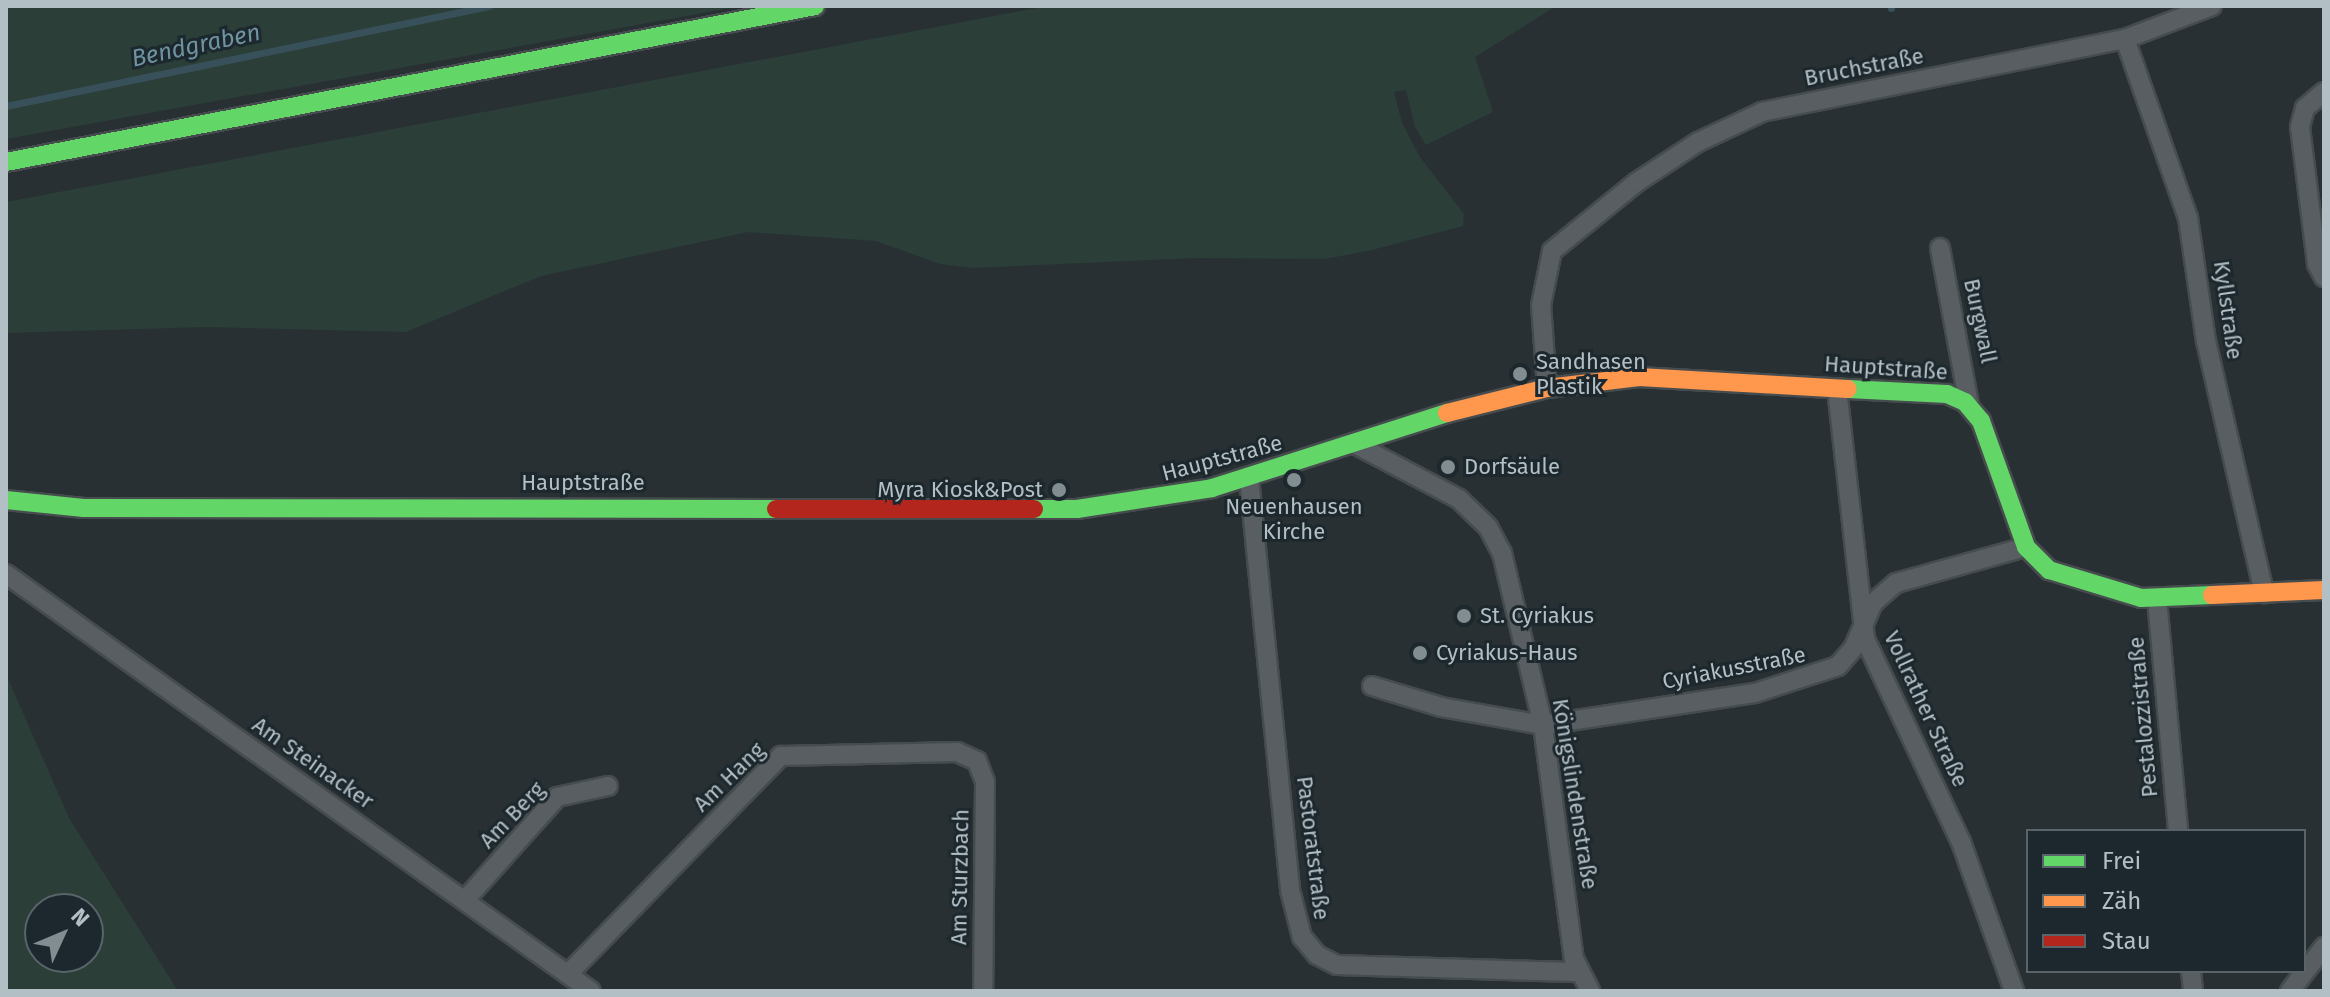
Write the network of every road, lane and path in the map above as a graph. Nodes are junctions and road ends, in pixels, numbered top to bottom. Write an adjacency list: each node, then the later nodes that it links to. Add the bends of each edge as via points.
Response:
1 (815, 6): 5 (street)
2 (2212, 6): 3 (street, Bruchstraße)
3 (2125, 39): 9 (street, Bruchstraße, via 1755,114 1677,155 1557,246 1547,263 1542,294); 18 (street, Kyllstraße, via 2188,218 2206,341)
4 (2324, 92): 6 (street, via 2305,108 2300,127)
5 (6, 162)
6 (2315, 179): 8 (street)
7 (1940, 248): 11 (street, Burgwall)
8 (2321, 271)
9 (1547, 388): 10 (street, Hauptstraße, via 1622,376); 12 (street, Hauptstraße)
10 (1837, 389): 11 (street, Hauptstraße, via 1941,393); 20 (street, Vollrather Straße)
11 (1969, 405): 15 (street, Hauptstraße, via 1992,443)
12 (1353, 443): 13 (street, Hauptstraße); 22 (street, Königslindenstraße, via 1447,491 1488,527 1508,570)
13 (1249, 478): 14 (street, Hauptstraße, via 1159,500 1042,511 84,508); 29 (street, Pastoratstraße, via 1290,890 1302,937 1313,951 1337,965)
14 (6, 500)
15 (2026, 547): 19 (street, via 2049,570 2080,583); 20 (street, Cyriakusstraße, via 1896,583 1876,599)
16 (6, 574): 26 (street, Am Steinacker)
17 (2324, 590): 18 (street)
18 (2264, 593): 19 (street)
19 (2157, 599): 25 (street, Pestalozzistraße)
20 (1862, 626): 22 (street, Cyriakusstraße, via 1845,660 1817,676 1735,696); 35 (street, Vollrather Straße, via 1961,842)
21 (1372, 686): 22 (street, Cyriakusstraße, via 1441,707)
22 (1543, 725): 29 (street, Königslindenstraße)
23 (979, 764): 31 (street, Am Hang, via 957,752 781,756); 33 (street, Am Sturzbach, via 985,782)
24 (608, 786): 26 (street, Am Berg, via 557,797)
25 (2178, 829)
26 (465, 900): 31 (street, Am Steinacker)
27 (2324, 947): 28 (street)
28 (2306, 970)
29 (1579, 972): 34 (street, Königslindenstraße)
30 (2304, 973): 36 (street)
31 (568, 974): 32 (street, Am Steinacker)
32 (591, 991)
33 (983, 991)
34 (1590, 991)
35 (2014, 991)
36 (2290, 991)

